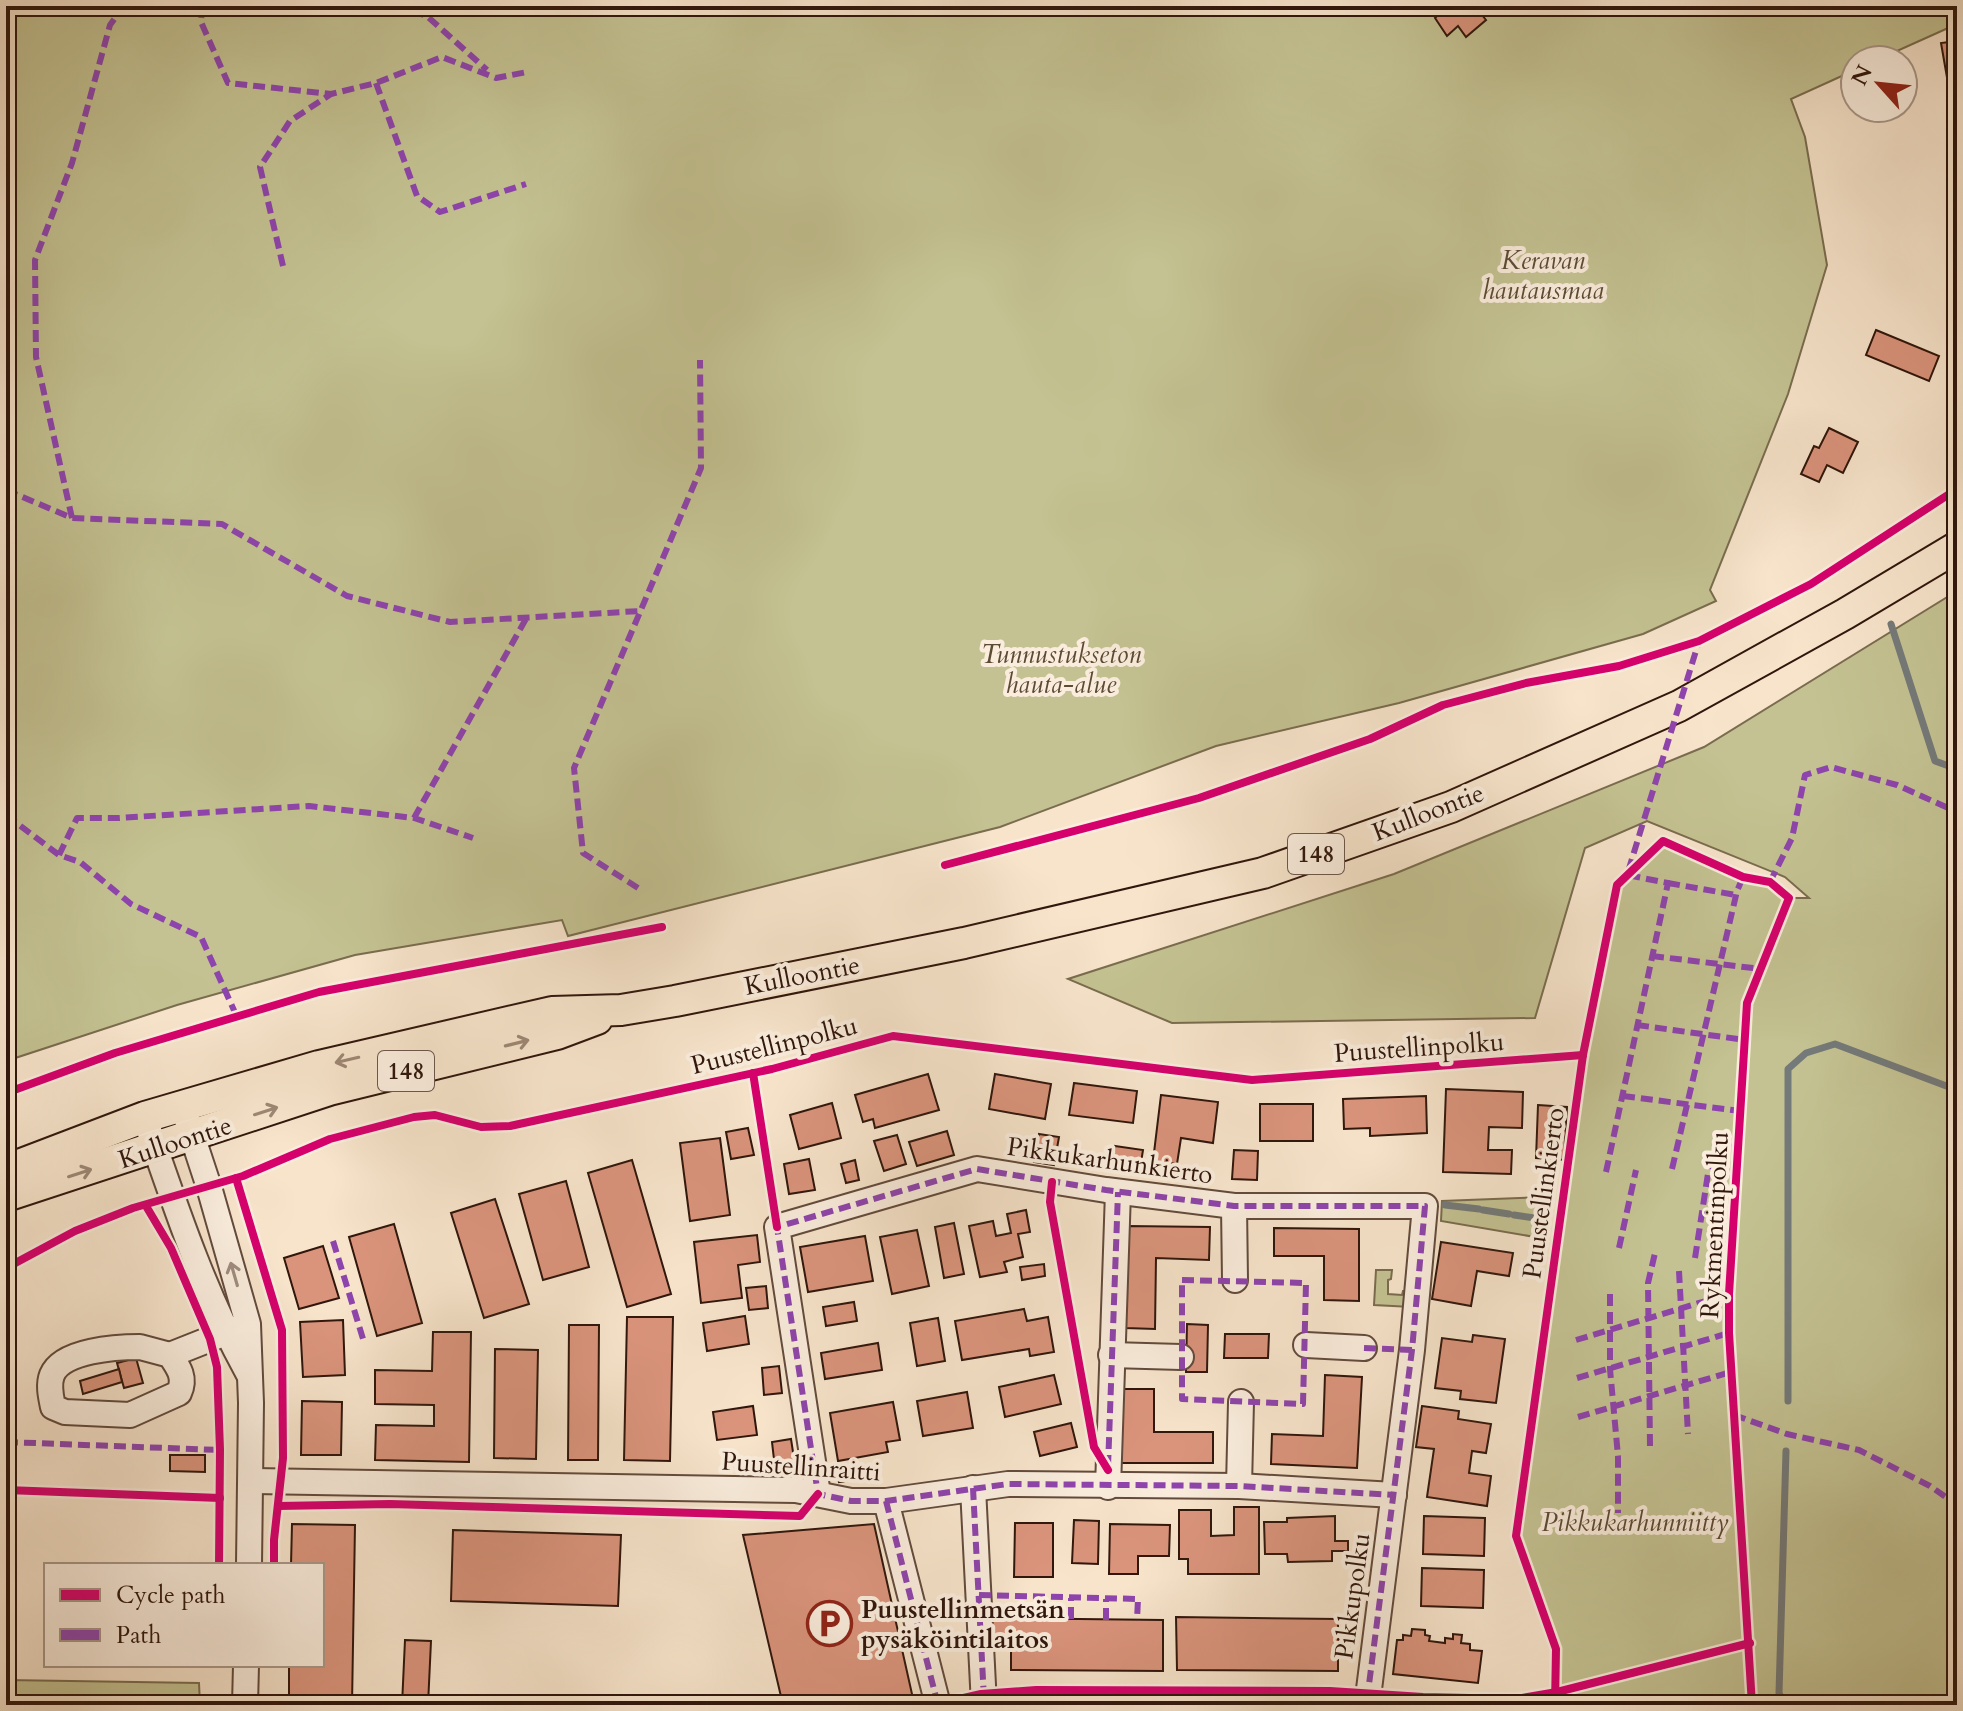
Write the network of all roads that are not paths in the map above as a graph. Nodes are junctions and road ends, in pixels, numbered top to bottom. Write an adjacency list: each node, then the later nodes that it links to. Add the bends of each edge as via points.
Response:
1 (1957, 547): 2 (main road, Kulloontie / 148, via 1679,706 1451,807 1263,873 964,943)
2 (621, 1010): 3 (main road, Kulloontie / 148, one-way to 3, via 552,1012 319,1066); 5 (main road, Kulloontie / 148, one-way to 2, via 329,1090 557,1034)
3 (183, 1106): 4 (main road, Kulloontie / 148); 5 (street)
4 (145, 1117): 6 (street); 7 (main road, Kulloontie / 148)
5 (192, 1136): 6 (main road, Kulloontie / 148); 12 (street, one-way to 5)
6 (156, 1149): 9 (main road, Kulloontie / 148, one-way to 6); 12 (street, via 172,1198)
7 (6, 1170)
8 (1118, 1192): 10 (street, Pikkukarhunkierto); 16 (street); 23 (street, Pikkukarhunkierto, via 977,1169 777,1227)
9 (6, 1196)
10 (1234, 1206): 11 (street); 24 (street, Pikkukarhunkierto, via 1425,1206)
11 (1235, 1280)
12 (237, 1328): 15 (street); 19 (street, via 251,1378)
13 (1306, 1345): 14 (street)
14 (1364, 1348)
15 (170, 1355): 15 (street, via 183,1384 162,1403 130,1415 53,1407 51,1380 61,1363 78,1355 126,1347)
16 (1111, 1355): 17 (street); 21 (street)
17 (1181, 1357)
18 (1241, 1402): 20 (street)
19 (251, 1481): 23 (street, Puustellinraitti); 26 (street)
20 (1239, 1486): 21 (street, Puustellinraitti); 24 (street, Puustellinraitti)
21 (1108, 1487): 22 (street, Puustellinraitti)
22 (973, 1488): 25 (street, Puustellinraitti); 30 (street)
23 (818, 1494): 25 (street, Puustellinraitti)
24 (1394, 1495): 31 (street, Pikkupolku)
25 (886, 1501): 29 (street)
26 (249, 1563)
27 (246, 1667): 28 (street)
28 (245, 1705)
29 (938, 1705)
30 (984, 1705)
31 (1367, 1705)

